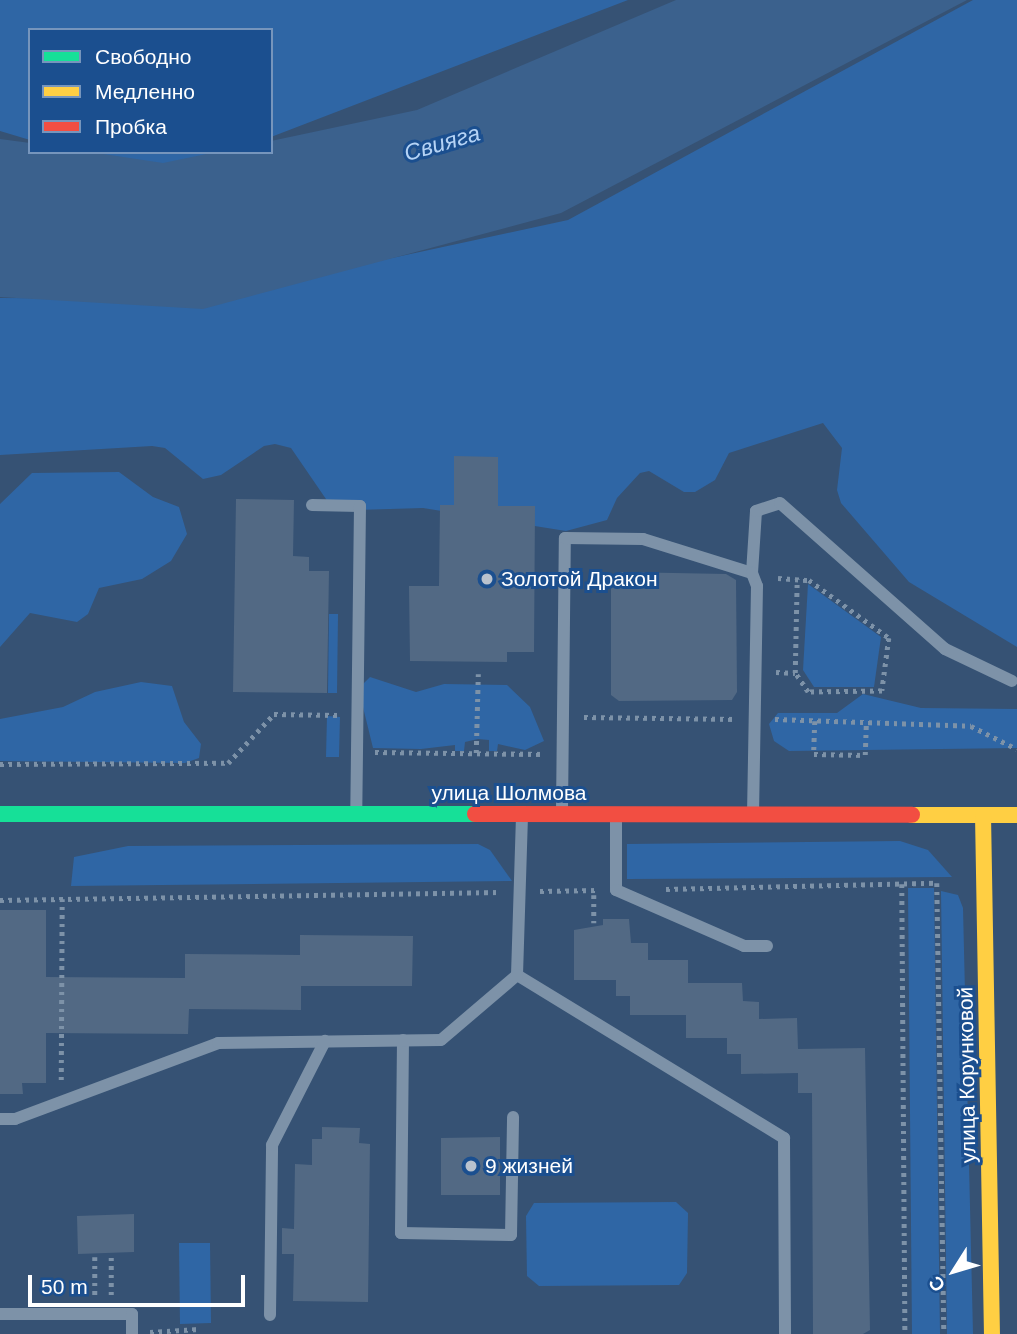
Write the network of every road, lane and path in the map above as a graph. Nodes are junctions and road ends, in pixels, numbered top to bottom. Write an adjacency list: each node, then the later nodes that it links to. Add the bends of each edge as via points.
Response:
1 (312, 505): 13 (lane, via 360,506)
2 (752, 573): 3 (path); 11 (lane, via 756,512 780,503 945,649); 14 (lane, via 643,539 565,538); 15 (lane, via 757,586)
3 (778, 578): 4 (path); 5 (path)
4 (797, 579): 8 (path); 8 (path, via 809,580 889,638 882,691 808,692)
5 (777, 591)
6 (776, 659): 7 (path)
7 (776, 672): 8 (path); 10 (path)
8 (795, 673)
9 (478, 674): 21 (path)
10 (776, 681)
11 (1012, 681)
12 (775, 710): 16 (path)
13 (357, 715): 20 (lane); 23 (path, via 274,713 228,763)
14 (563, 717): 15 (path); 22 (lane)
15 (754, 719): 16 (path); 29 (lane)
16 (775, 720): 17 (path)
17 (816, 721): 18 (path); 18 (path, via 814,754 865,755)
18 (866, 723): 19 (path, via 971,726)
19 (1017, 748)
20 (357, 751): 21 (path); 24 (lane)
21 (477, 753): 22 (path)
22 (562, 754): 27 (lane)
23 (0, 764)
24 (356, 813): 25 (street, улица Шолмова); 26 (street, улица Шолмова)
25 (0, 814)
26 (522, 814): 27 (street, улица Шолмова); 36 (lane)
27 (562, 814): 28 (street, улица Шолмова)
28 (616, 814): 29 (street, улица Шолмова); 35 (lane)
29 (752, 815): 30 (street, улица Шолмова)
30 (984, 815): 31 (street, улица Шолмова); 58 (street, улица Корунковой)
31 (1017, 816)
32 (902, 884): 33 (path); 56 (path); 57 (path, via 937,883)
33 (657, 889)
34 (594, 890): 35 (path); 36 (path); 39 (path)
35 (616, 890): 40 (lane, via 744,946)
36 (522, 891): 37 (path); 41 (lane)
37 (62, 899): 38 (path); 44 (path)
38 (0, 900)
39 (594, 923)
40 (767, 946)
41 (517, 975): 42 (lane, via 441,1040); 55 (lane, via 784,1138)
42 (403, 1040): 43 (lane); 45 (lane, via 401,1233 511,1235)
43 (325, 1041): 44 (lane, via 218,1043); 52 (lane, via 272,1145)
44 (61, 1102): 46 (lane)
45 (513, 1117)
46 (0, 1119)
47 (95, 1257): 50 (path)
48 (111, 1257): 51 (path)
49 (0, 1314): 50 (lane)
50 (96, 1314): 51 (lane)
51 (111, 1314): 54 (lane, via 132,1314)
52 (270, 1315)
53 (199, 1329): 54 (path)
54 (132, 1334)
55 (785, 1334)
56 (905, 1334)
57 (944, 1334)
58 (992, 1334)

